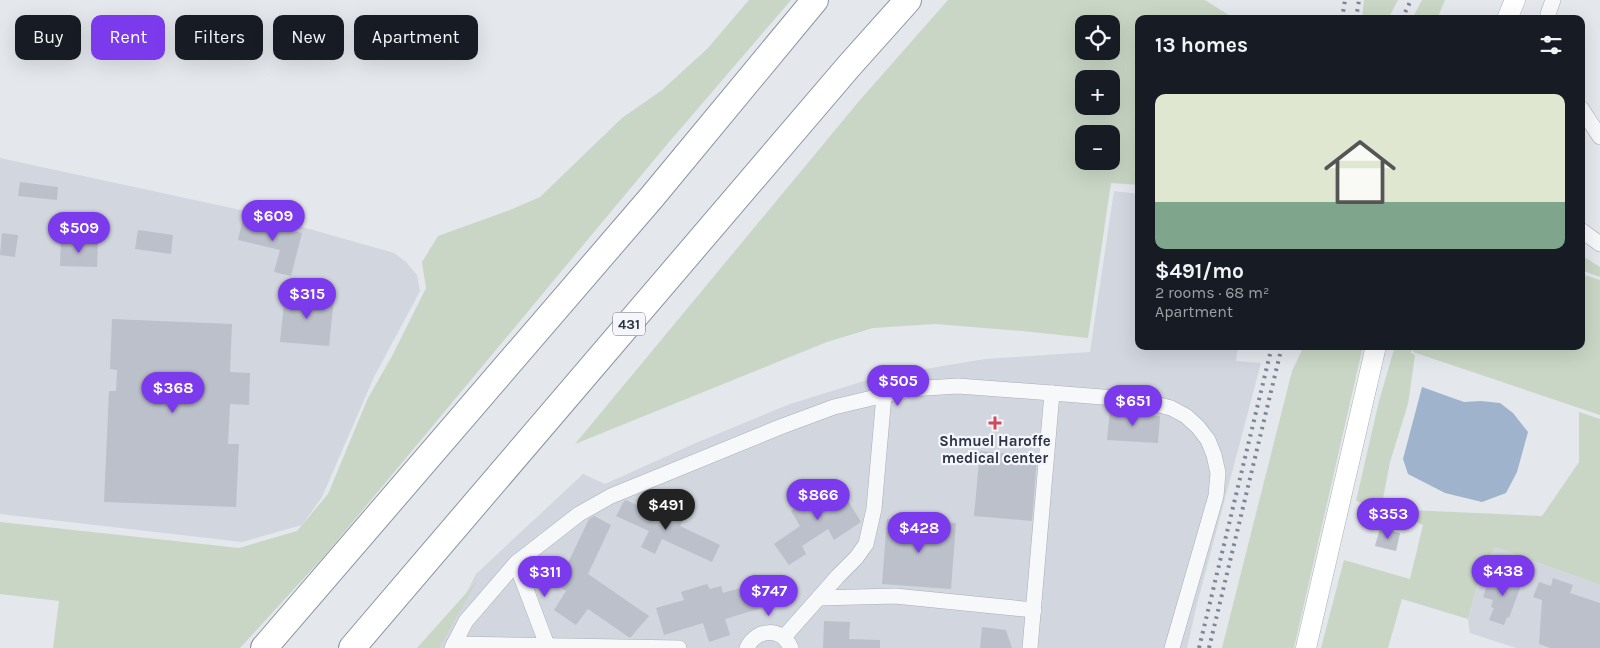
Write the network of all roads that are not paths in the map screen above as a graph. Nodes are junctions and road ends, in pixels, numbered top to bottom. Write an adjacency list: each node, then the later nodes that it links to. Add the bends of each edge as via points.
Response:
1 (815, 0): 20 (highway, via 652,197)
2 (908, 0): 21 (highway, 431)
3 (1515, 0): 5 (main road)
4 (1553, 0): 6 (street)
5 (1509, 15)
6 (1548, 15)
7 (1585, 114): 8 (street)
8 (1600, 137)
9 (1585, 233): 10 (street)
10 (1600, 244)
11 (1375, 350): 26 (main road)
12 (1052, 393): 13 (street, via 958,386 910,389); 16 (street); 25 (street, via 1140,400 1171,408 1186,416 1208,440 1218,473 1216,496)
13 (884, 395): 14 (street, via 834,407 611,496 579,514); 15 (street, via 874,509 866,544)
14 (516, 563): 18 (street); 19 (street, via 466,620)
15 (819, 598): 16 (street, via 895,596); 17 (street)
16 (1034, 610): 24 (street)
17 (787, 643): 23 (street, via 777,633 769,632 754,637)
18 (547, 644): 19 (street); 22 (street)
19 (453, 646)
20 (264, 648)
21 (352, 648)
22 (679, 648)
23 (747, 648)
24 (1030, 648)
25 (1172, 648)
26 (1306, 648)

